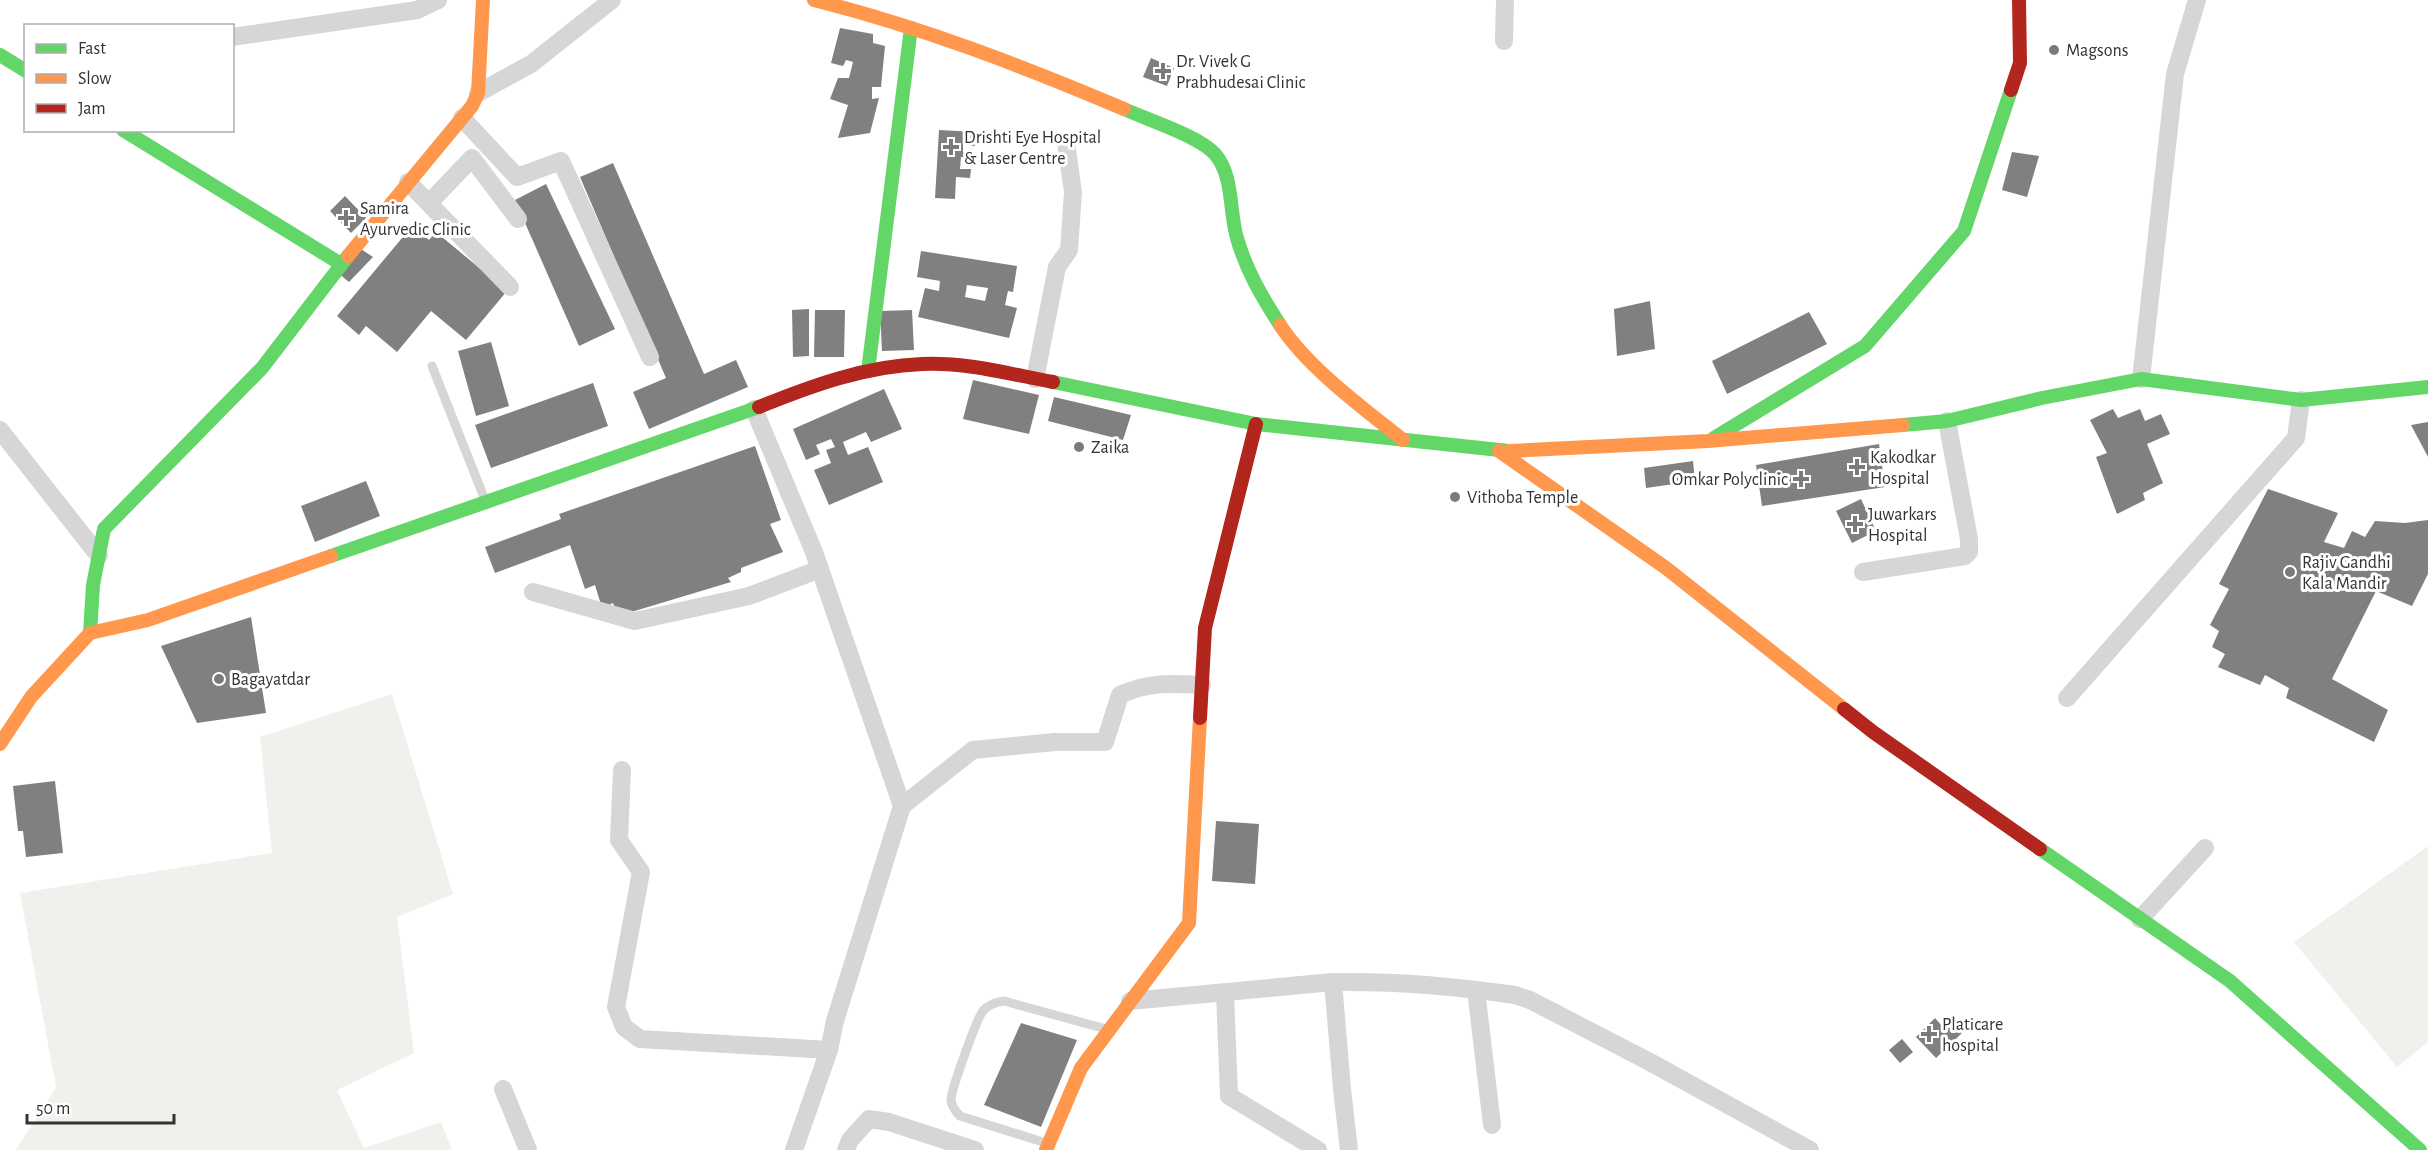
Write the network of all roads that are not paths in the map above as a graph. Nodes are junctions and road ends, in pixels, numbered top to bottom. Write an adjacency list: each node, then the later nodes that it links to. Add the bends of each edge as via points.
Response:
1 (438, 0): 10 (street, via 417,10)
2 (483, 0): 14 (street)
3 (612, 0): 14 (street, via 531,64)
4 (814, 0): 8 (street)
5 (1505, 0): 11 (street)
6 (2019, 0): 35 (street, via 2020,63 1964,231 1865,346)
7 (2197, 0): 27 (street, via 2175,74)
8 (865, 6): 9 (street)
9 (911, 28): 25 (street); 34 (street, via 1040,73 1204,144 1225,171 1236,237 1254,285 1288,337 1348,397)
10 (234, 37)
11 (1504, 41)
12 (0, 55): 13 (street)
13 (24, 70)
14 (478, 93): 15 (street)
15 (462, 118): 18 (street); 23 (street, via 517,177 561,161)
16 (126, 132): 21 (street)
17 (1066, 143): 26 (street, via 1073,192 1069,250 1057,267)
18 (408, 182): 19 (street); 21 (street)
19 (430, 202): 20 (street, via 472,158); 22 (street)
20 (518, 219)
21 (341, 264): 38 (street, via 262,368 104,529)
22 (510, 287)
23 (650, 357)
24 (432, 366): 37 (lane)
25 (868, 371): 26 (street, via 922,364 988,369); 30 (street, via 809,387)
26 (1035, 379): 32 (street)
27 (2141, 379): 29 (street); 31 (street)
28 (2428, 387): 29 (street)
29 (2301, 400): 44 (street, via 2296,438)
30 (754, 409): 37 (street); 39 (street)
31 (1947, 421): 35 (street); 40 (street, via 1969,552 1965,556)
32 (1256, 424): 34 (street); 43 (street, via 1205,628)
33 (0, 430): 38 (street)
34 (1403, 440): 36 (street)
35 (1708, 441): 36 (street)
36 (1499, 451): 49 (street, via 1666,568 1873,732)
37 (486, 502): 42 (street, via 148,620)
38 (99, 555): 42 (street)
39 (820, 568): 41 (street, via 749,596 635,621); 47 (street)
40 (1863, 572)
41 (533, 592)
42 (90, 633): 45 (street, via 31,697)
43 (1202, 685): 47 (street, via 1159,683 1120,695 1105,742 1055,742 973,750); 53 (street, via 1189,923)
44 (2067, 698)
45 (0, 744)
46 (622, 770): 55 (street, via 619,840 640,872 616,1007 624,1027 640,1039)
47 (902, 806): 55 (street)
48 (2205, 848): 49 (street)
49 (2140, 919): 66 (street, via 2230,981)
50 (1334, 982): 51 (street, via 1394,982); 52 (street); 64 (street)
51 (1476, 990): 57 (street); 65 (street, via 1530,1000)
52 (1225, 993): 53 (street); 63 (street, via 1229,1096)
53 (1130, 1002): 54 (street)
54 (1109, 1030): 58 (street, via 1081,1068); 58 (lane, via 1004,1000 982,1011 954,1088 954,1110 960,1116)
55 (829, 1050): 60 (street)
56 (504, 1089): 59 (street)
57 (1492, 1125)
58 (1047, 1147)
59 (528, 1150)
60 (795, 1150)
61 (846, 1150): 62 (street, via 869,1119)
62 (975, 1150)
63 (1318, 1150)
64 (1349, 1150)
65 (1810, 1150)
66 (2420, 1150)

